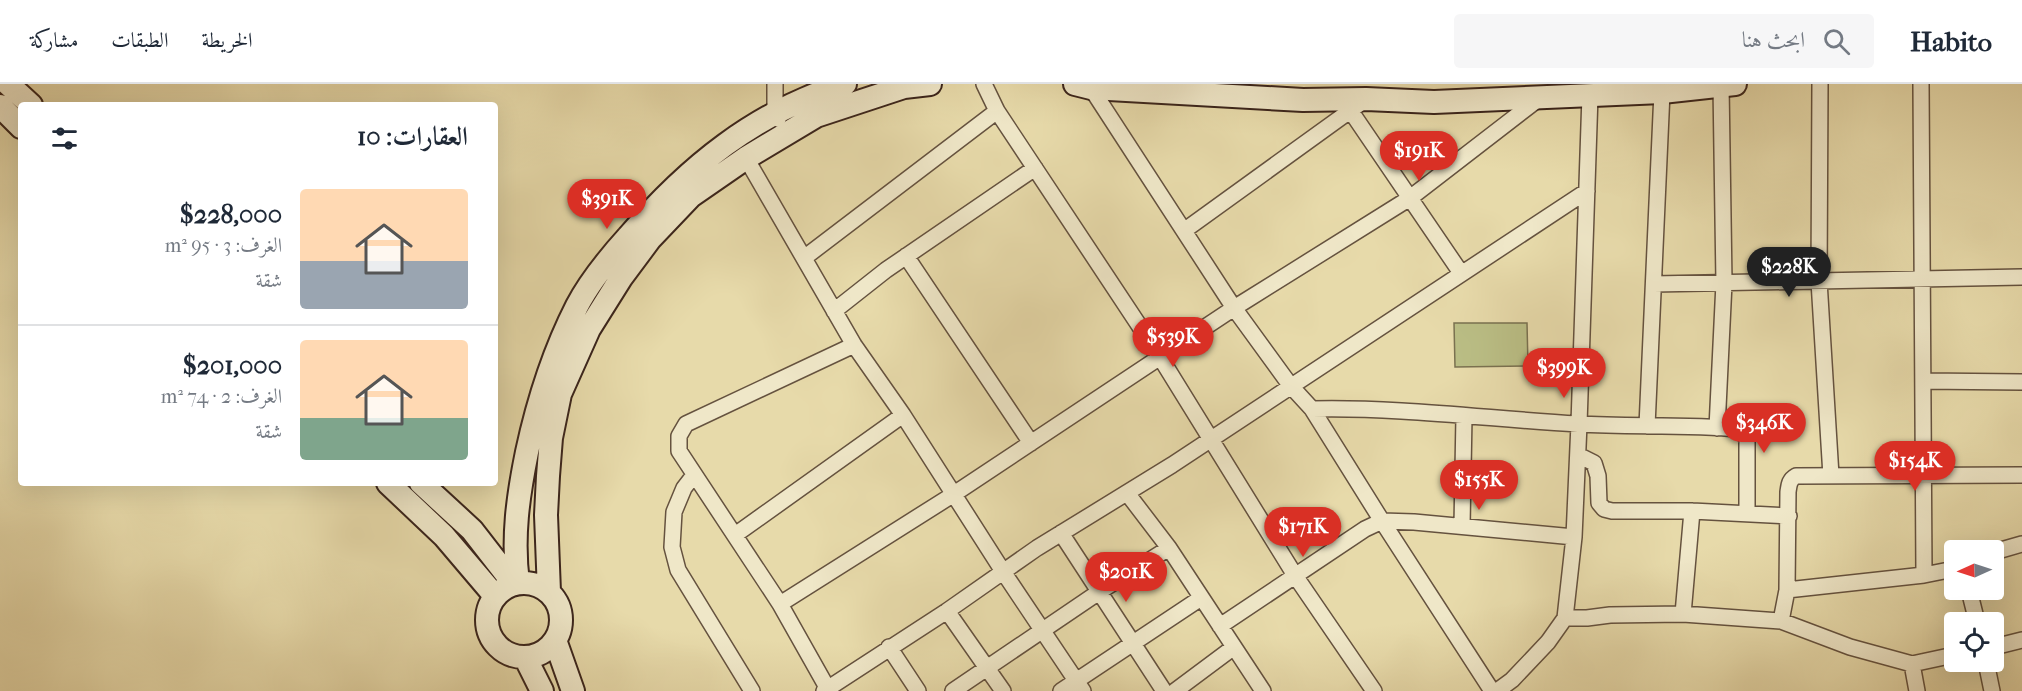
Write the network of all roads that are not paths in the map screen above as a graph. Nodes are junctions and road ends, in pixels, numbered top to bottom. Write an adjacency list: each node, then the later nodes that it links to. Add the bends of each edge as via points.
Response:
1 (8, 84): 13 (main road)
2 (775, 84): 17 (street)
3 (844, 84): 17 (main road)
4 (930, 84): 19 (main road, via 904,87 859,101 816,116)
5 (984, 84): 16 (street)
6 (1820, 84): 30 (street)
7 (1921, 84): 29 (street)
8 (1728, 85): 10 (main road); 31 (street)
9 (1083, 86): 14 (main road); 24 (street)
10 (1662, 92): 11 (main road); 32 (street)
11 (1590, 96): 12 (main road); 22 (street)
12 (1542, 97): 14 (main road); 23 (street)
13 (28, 102)
14 (1358, 105): 23 (street); 24 (street)
15 (0, 106): 18 (main road)
16 (997, 111): 21 (street); 26 (street)
17 (775, 112): 19 (street); 72 (main road, via 738,134 678,182 605,263 578,304 535,412 515,524)
18 (18, 124)
19 (785, 134): 20 (main road)
20 (746, 158): 26 (street); 74 (main road, via 691,196 650,239 589,329 560,394 551,438 546,515)
21 (1035, 168): 25 (street); 36 (street)
22 (1587, 191): 27 (street); 43 (street)
23 (1410, 198): 27 (street); 33 (street)
24 (1185, 230): 33 (street)
25 (906, 256): 34 (street); 47 (street)
26 (804, 258): 34 (street)
27 (1461, 273): 39 (street)
28 (2022, 277): 29 (street)
29 (1923, 279): 30 (street); 37 (street)
30 (1819, 281): 31 (street); 52 (street)
31 (1724, 282): 32 (street); 45 (street)
32 (1654, 284): 44 (street)
33 (1234, 308): 36 (street); 39 (street)
34 (834, 311): 35 (street)
35 (854, 345): 41 (street); 49 (street, via 686,424 679,436 679,451)
36 (1160, 357): 46 (street); 47 (street)
37 (1923, 381): 38 (street); 50 (street)
38 (2022, 382)
39 (1290, 385): 40 (street); 46 (street)
40 (1312, 410): 42 (street); 60 (street)
41 (903, 415): 56 (street); 63 (street)
42 (1464, 416): 43 (street); 61 (street)
43 (1579, 424): 44 (street); 48 (street)
44 (1647, 426): 45 (street)
45 (1717, 428): 58 (street, via 1739,429 1746,435)
46 (1210, 439): 55 (street); 71 (street)
47 (1031, 443): 56 (street)
48 (1578, 457): 57 (street, via 1594,463 1599,504 1604,509); 64 (street)
49 (693, 475): 63 (street); 100 (street, via 674,512 672,547 678,570)
50 (1923, 475): 51 (street); 52 (street); 70 (street)
51 (2022, 475)
52 (1830, 476): 59 (street, via 1792,478)
53 (391, 486): 76 (main road, via 444,536)
54 (424, 486): 72 (main road, via 472,530)
55 (1127, 493): 62 (street); 66 (street)
56 (954, 494): 69 (street); 78 (street)
57 (1692, 511): 58 (street); 80 (street)
58 (1747, 514): 59 (street)
59 (1789, 516): 73 (street)
60 (1382, 521): 61 (street); 71 (street); 109 (street)
61 (1462, 526): 64 (street)
62 (1061, 533): 69 (street); 75 (street)
63 (735, 535): 78 (street)
64 (1574, 537): 81 (street)
65 (2022, 544): 67 (street)
66 (1169, 548): 75 (street); 77 (street)
67 (2004, 549)
68 (1944, 571): 70 (street)
69 (1004, 573): 79 (street); 84 (street)
70 (1924, 575): 73 (street)
71 (1296, 577): 83 (street); 108 (street)
72 (516, 583): 74 (main road, via 529,583); 76 (main road)
73 (1787, 590): 82 (street)
74 (549, 592): 85 (main road, via 560,609)
75 (1099, 592): 84 (street); 87 (street)
76 (495, 596): 91 (main road, via 488,614 490,634 502,650)
77 (1201, 597): 83 (street); 87 (street)
78 (780, 604): 97 (street)
79 (947, 611): 89 (street); 94 (street)
80 (1683, 614): 81 (street); 82 (street)
81 (1565, 618): 110 (street, via 1548,642)
82 (1781, 621): 93 (street, via 1850,647)
83 (1220, 626): 90 (street)
84 (1043, 631): 94 (street); 96 (street)
85 (555, 640): 91 (main road, via 537,655); 99 (main road)
86 (2022, 640): 88 (street)
87 (1133, 643): 96 (street); 105 (street)
88 (2004, 644)
89 (890, 647): 97 (street); 101 (street)
90 (1234, 647): 106 (street); 107 (street)
91 (525, 657): 98 (main road)
92 (1944, 657): 93 (street)
93 (1912, 664): 111 (street)
94 (987, 668): 102 (street); 103 (street)
95 (1988, 672): 112 (street)
96 (1079, 686): 104 (street)
97 (827, 690)
98 (542, 691)
99 (573, 691)
100 (752, 691)
101 (918, 691)
102 (953, 691)
103 (1003, 691)
104 (1061, 691)
105 (1164, 691)
106 (1175, 691)
107 (1263, 691)
108 (1374, 691)
109 (1492, 691)
110 (1497, 691)
111 (1917, 691)
112 (1992, 691)

